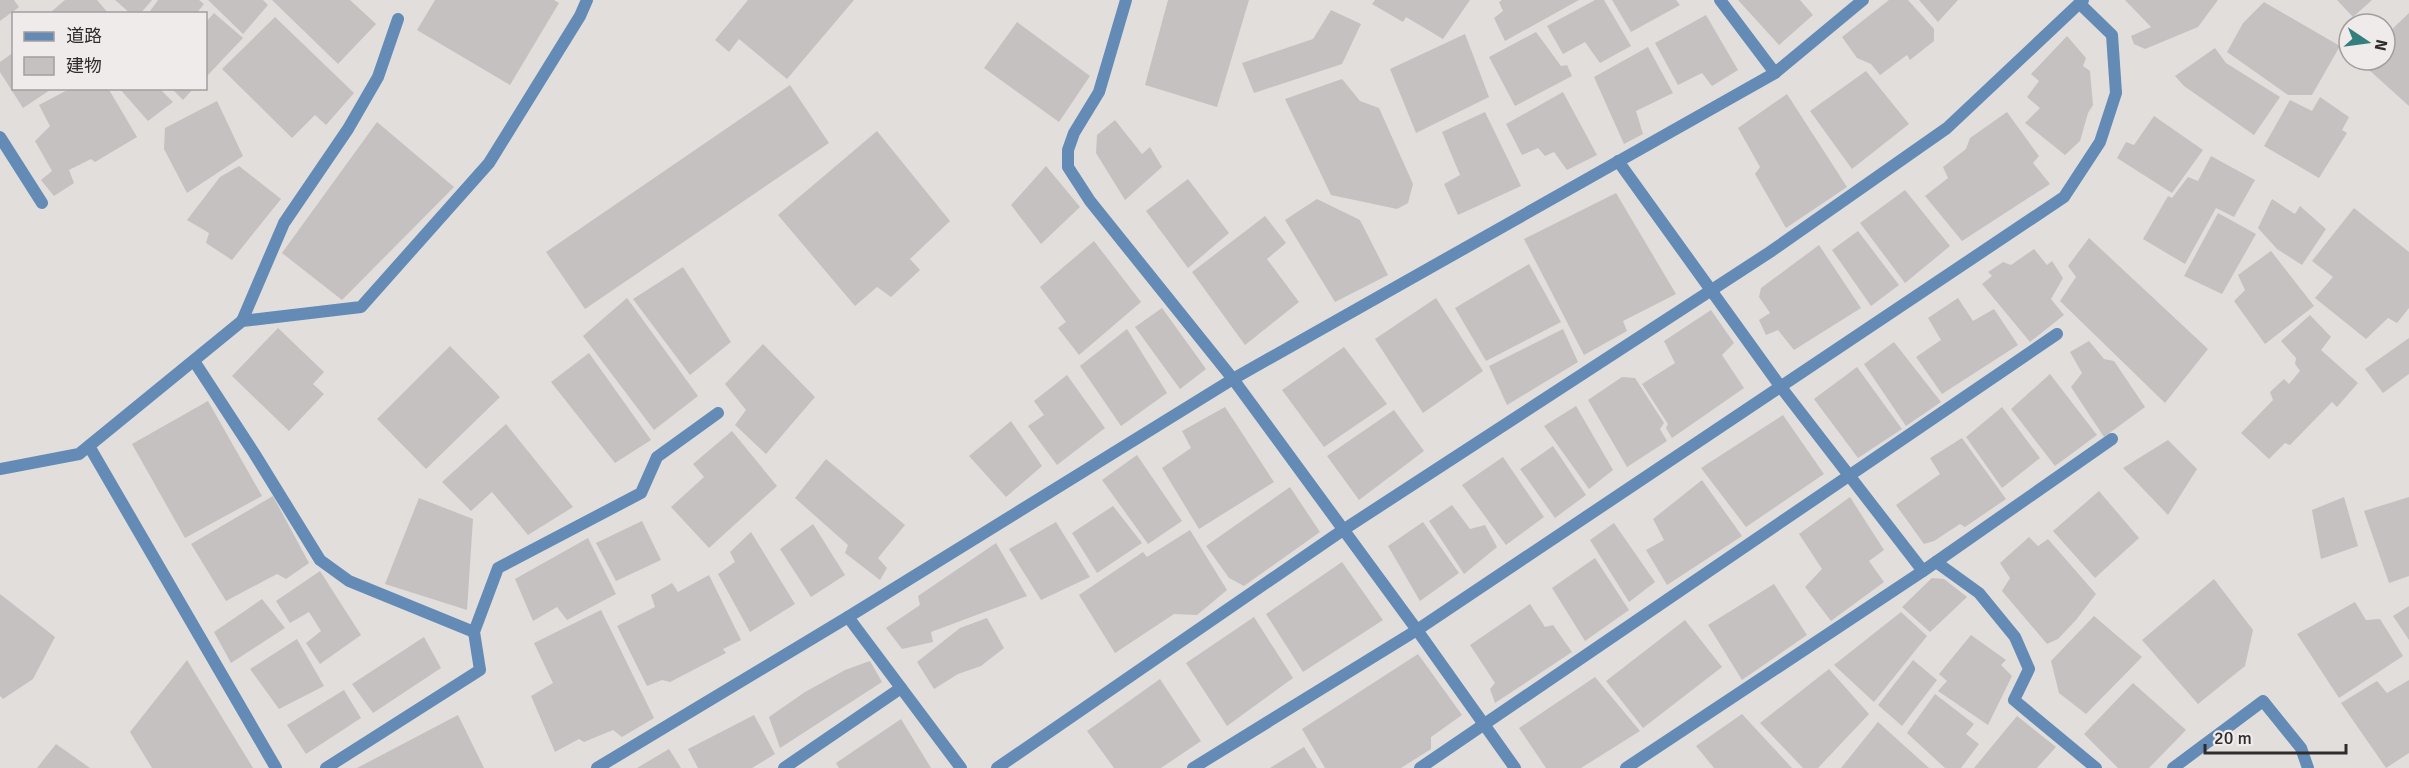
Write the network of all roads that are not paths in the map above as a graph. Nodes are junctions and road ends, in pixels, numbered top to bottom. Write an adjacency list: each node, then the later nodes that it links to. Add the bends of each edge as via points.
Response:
1 (587, 0): 12 (street, via 489,163 360,307)
2 (1126, 0): 15 (street, via 1099,92 1068,150 1068,167 1090,201)
3 (1720, 0): 7 (street)
4 (1863, 0): 7 (street)
5 (2082, 2): 11 (street, via 1947,128); 16 (street, via 2112,35 2116,93 2100,142 2064,196)
6 (398, 19): 12 (street, via 378,76 348,129 284,223)
7 (1775, 72): 9 (street)
8 (0, 137): 10 (street)
9 (1618, 161): 11 (street); 15 (street)
10 (42, 203)
11 (1711, 290): 16 (street); 22 (street)
12 (242, 321): 14 (street)
13 (2057, 334): 21 (street)
14 (194, 361): 19 (street); 27 (street, via 320,560 349,581)
15 (1233, 379): 22 (street); 25 (street)
16 (1780, 386): 21 (street); 26 (street)
17 (718, 413): 27 (street, via 657,456 641,493 498,568)
18 (2112, 439): 23 (street)
19 (88, 446): 20 (street, via 79,454); 30 (street)
20 (0, 469)
21 (1848, 476): 24 (street); 29 (street)
22 (1343, 530): 26 (street); 35 (street)
23 (1936, 562): 24 (street); 40 (street, via 1979,593 2015,637 2029,669 2014,700)
24 (1923, 571): 39 (street)
25 (848, 617): 28 (street); 32 (street)
26 (1417, 630): 29 (street); 36 (street)
27 (474, 632): 31 (street, via 480,669)
28 (901, 688): 33 (street); 34 (street)
29 (1483, 725): 37 (street); 38 (street)
30 (276, 768)
31 (326, 768)
32 (597, 768)
33 (784, 768)
34 (961, 768)
35 (997, 768)
36 (1192, 768)
37 (1420, 768)
38 (1515, 768)
39 (1626, 768)
40 (2096, 768)
41 (2173, 768): 42 (street, via 2264,701 2301,748)
42 (2308, 768)

